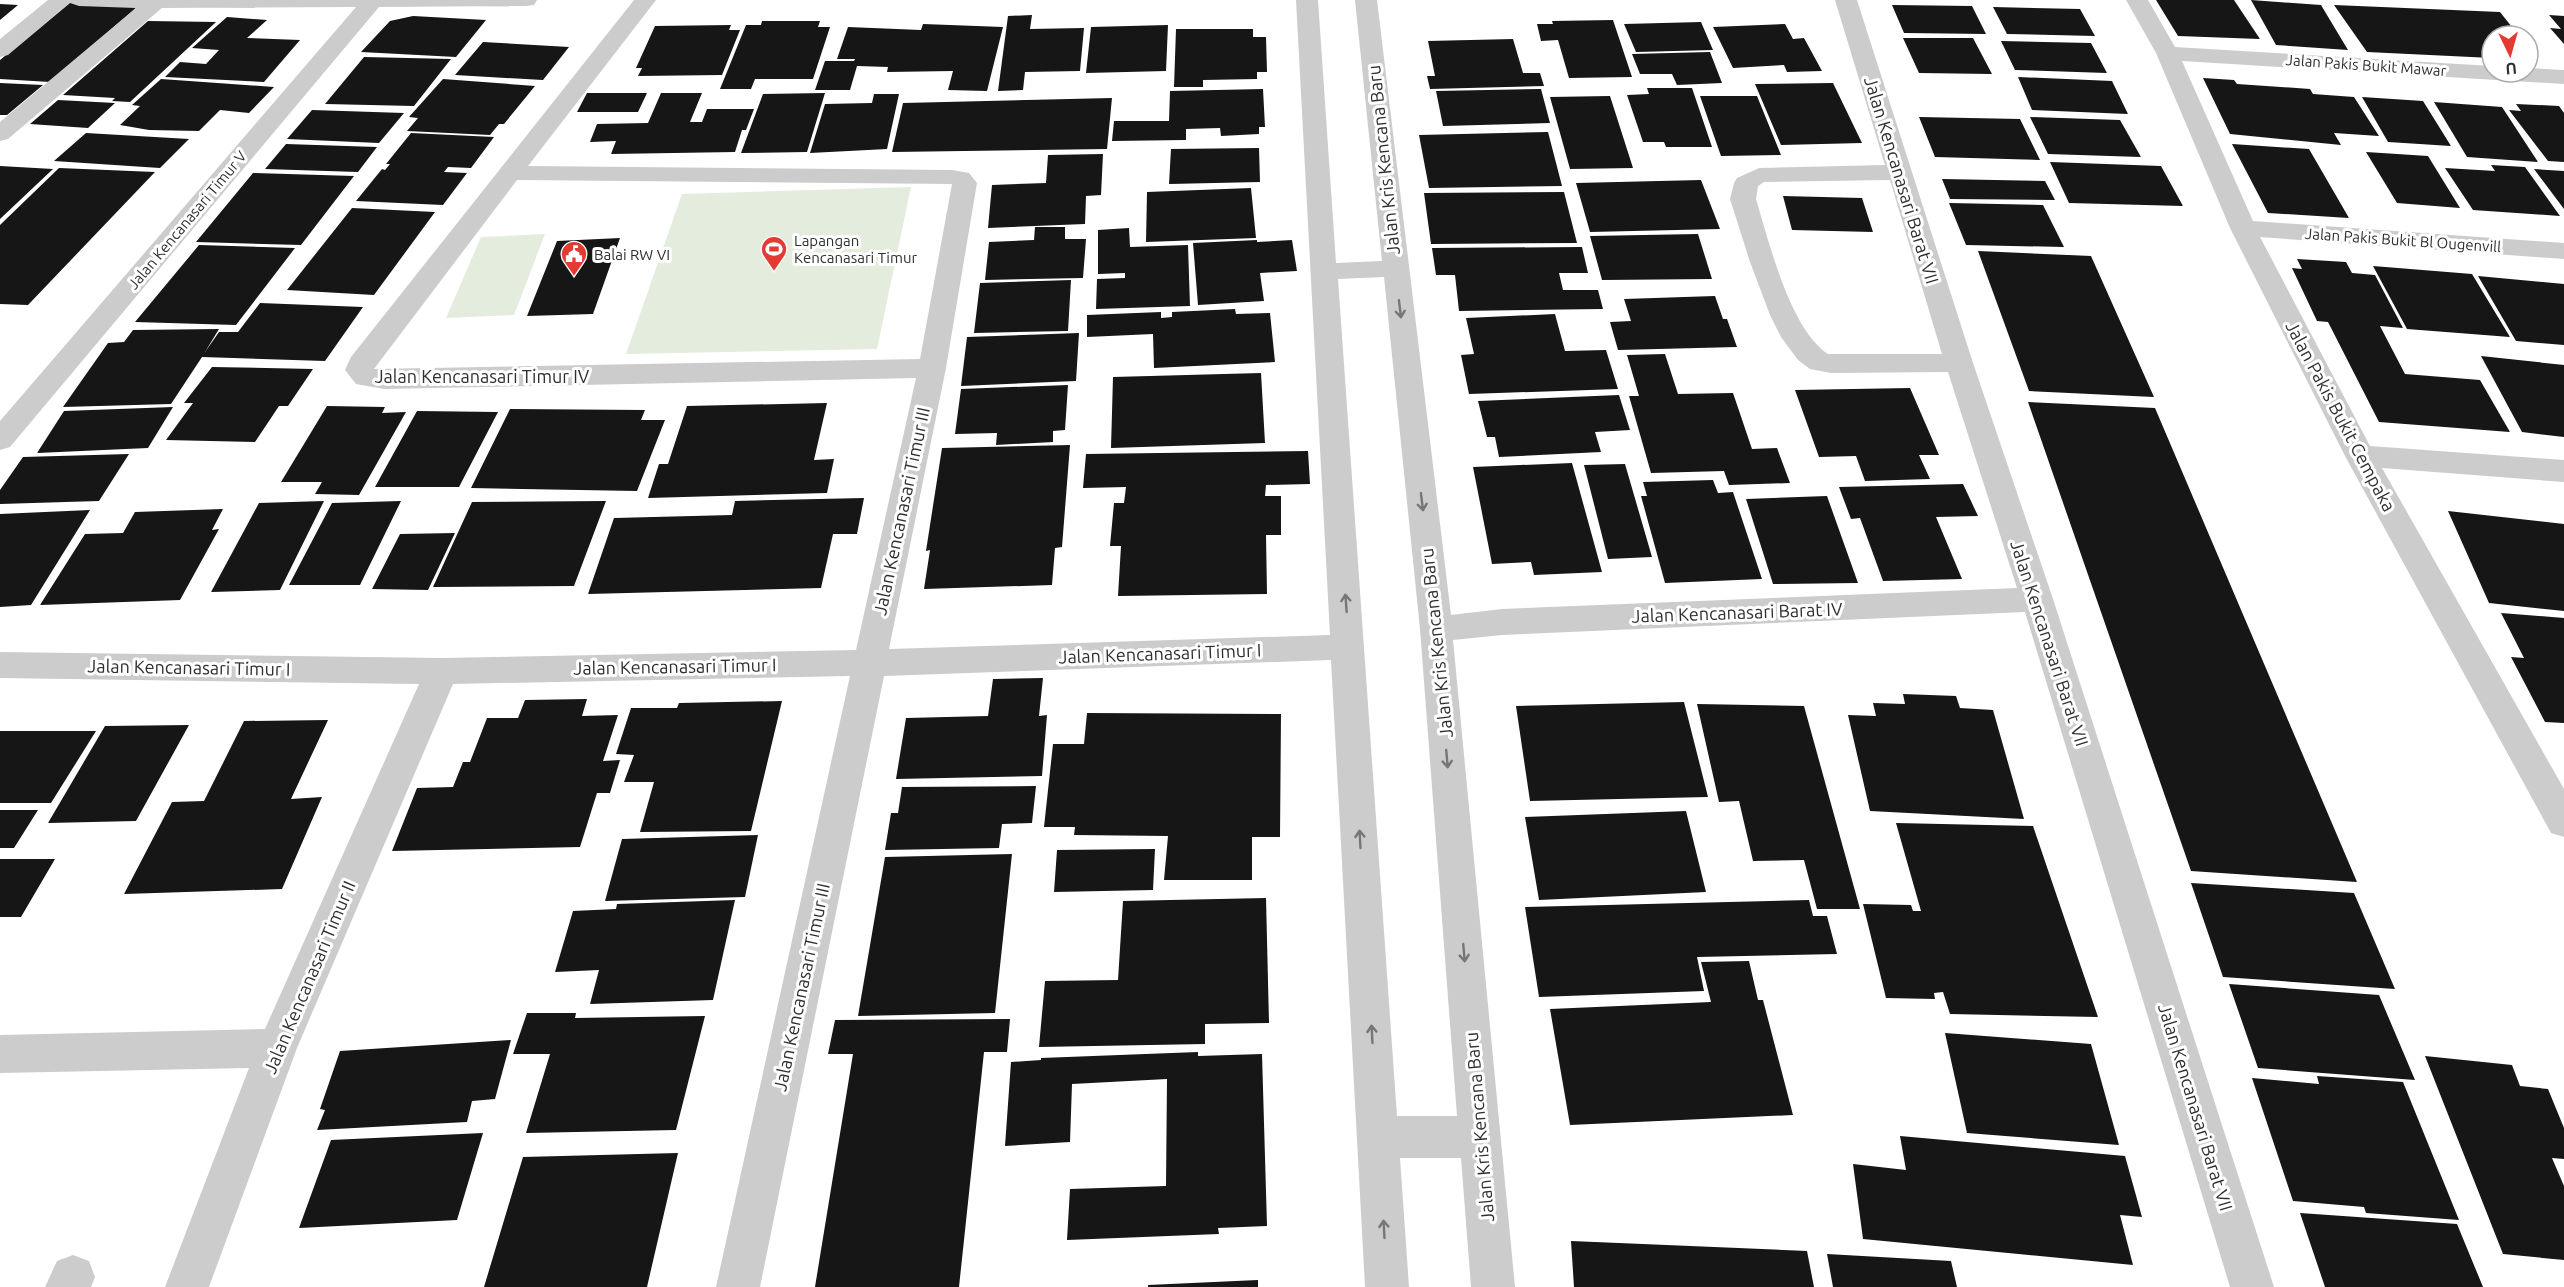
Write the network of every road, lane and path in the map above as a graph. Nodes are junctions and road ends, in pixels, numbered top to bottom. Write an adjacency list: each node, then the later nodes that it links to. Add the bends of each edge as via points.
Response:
1 (61, 0): 11 (street)
2 (79, 0): 9 (street)
3 (526, 0): 10 (street)
4 (645, 0): 16 (street, Jalan Kencanasari Timur IV)
5 (1308, 0): 20 (street)
6 (1366, 0): 19 (street, Jalan Kris Kencana Baru)
7 (1846, 0): 15 (street, Jalan Kencanasari Barat VII)
8 (2137, 0): 12 (street, Jalan Pakis Bukit Cempaka)
9 (158, 1): 10 (street); 14 (street)
10 (373, 1): 23 (street, Jalan Kencanasari Timur V)
11 (0, 50)
12 (2168, 53): 13 (street, Jalan Pakis Bukit Mawar); 17 (street, Jalan Pakis Bukit Cempaka)
13 (2564, 77)
14 (0, 134)
15 (1899, 172): 21 (street, Jalan Kencanasari Barat VII); 21 (street, via 1759,175 1746,183 1743,199 1782,313 1798,343 1812,358 1840,364)
16 (509, 173): 22 (street, Jalan Kencanasari Timur III, via 960,178 966,188); 22 (street, Jalan Kencanasari Timur IV, via 362,364 362,375 384,380)
17 (2243, 228): 18 (street, Jalan Pakis Bukit Bl Ougenvill); 24 (street, Jalan Pakis Bukit Cempaka)
18 (2564, 251)
19 (1395, 269): 20 (street); 27 (street, Jalan Kris Kencana Baru, one-way to 27)
20 (1325, 271): 28 (street, one-way to 20)
21 (1959, 363): 26 (street, Jalan Kencanasari Barat VII)
22 (932, 368): 29 (street, Jalan Kencanasari Timur III)
23 (0, 440)
24 (2361, 456): 25 (street); 32 (street, Jalan Pakis Bukit Cempaka)
25 (2564, 471)
26 (2037, 599): 27 (street, Jalan Kencanasari Barat IV, via 1514,621); 41 (street, Jalan Kencanasari Barat VII)
27 (1436, 629): 36 (street, Jalan Kris Kencana Baru, one-way to 36)
28 (1349, 647): 29 (street, Jalan Kencanasari Timur I); 35 (street, one-way to 28)
29 (869, 663): 31 (street, Jalan Kencanasari Timur I); 38 (street, Jalan Kencanasari Timur III)
30 (0, 665): 31 (street, Jalan Kencanasari Timur I)
31 (442, 670): 33 (street, Jalan Kencanasari Timur II)
32 (2562, 812)
33 (276, 1048): 34 (street); 37 (street, Jalan Kencanasari Timur II)
34 (0, 1054)
35 (1378, 1137): 36 (street); 39 (street, one-way to 35)
36 (1479, 1137): 40 (street, Jalan Kris Kencana Baru)
37 (187, 1287)
38 (738, 1287)
39 (1387, 1287)
40 (1493, 1287)
41 (2252, 1287)

